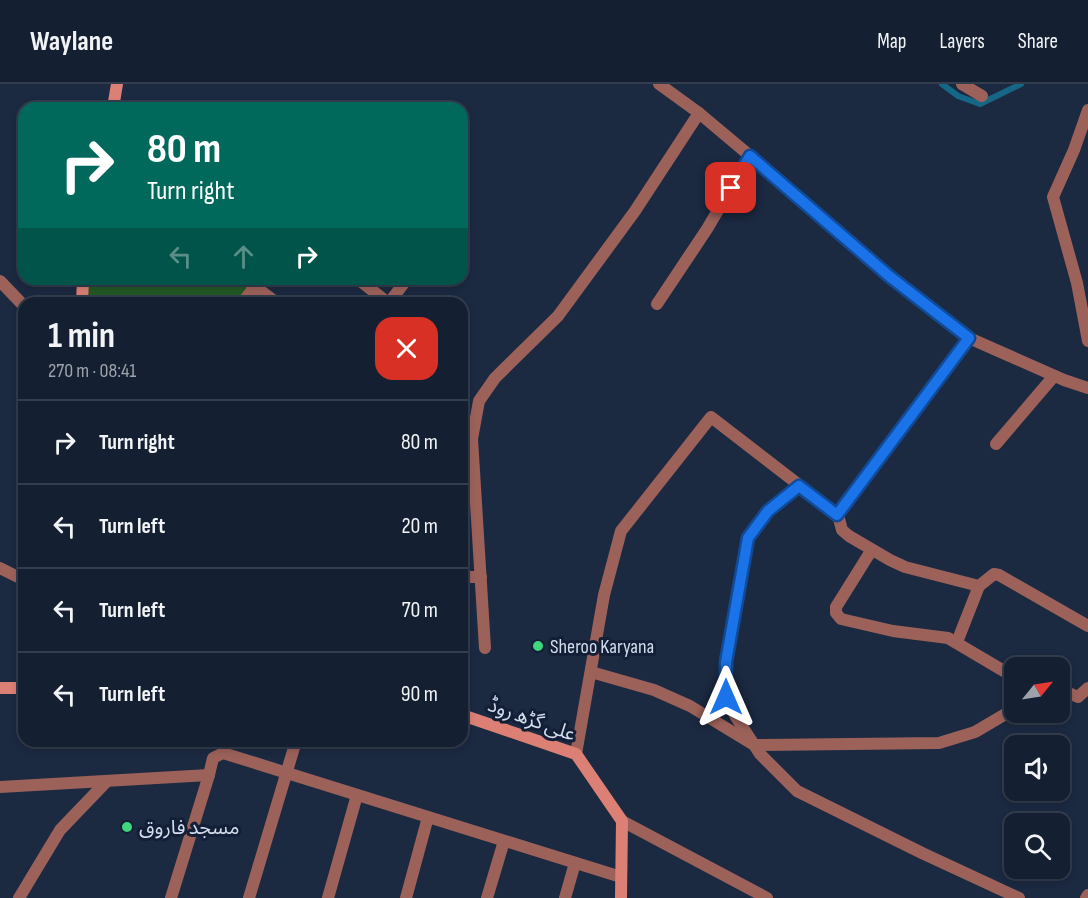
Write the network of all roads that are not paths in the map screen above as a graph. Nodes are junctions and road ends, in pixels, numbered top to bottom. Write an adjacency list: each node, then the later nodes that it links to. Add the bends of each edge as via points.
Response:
1 (117, 84): 5 (main road)
2 (659, 84): 7 (street)
3 (962, 84): 4 (street)
4 (982, 96)
5 (114, 102)
6 (1088, 110): 19 (street, via 1053,197)
7 (699, 114): 8 (street); 24 (street, via 635,211 558,316 495,378 479,401)
8 (750, 156): 17 (street); 18 (street, via 889,276)
9 (0, 281): 16 (street)
10 (257, 285): 13 (street)
11 (366, 285): 14 (street)
12 (403, 285): 15 (street)
13 (271, 297)
14 (380, 297)
15 (393, 297)
16 (18, 300)
17 (657, 304)
18 (969, 338): 20 (street); 28 (street)
19 (1088, 341)
20 (1054, 376): 21 (street); 23 (street)
21 (1088, 388)
22 (468, 443): 24 (street)
23 (996, 444)
24 (473, 447): 26 (street)
25 (799, 486): 28 (street); 39 (street, via 711,417 621,531 604,595); 46 (street, via 768,511 748,538 735,609 726,662 726,697)
26 (475, 494): 27 (street); 33 (street)
27 (468, 495)
28 (837, 515): 29 (street, via 843,530)
29 (871, 551): 34 (street, via 905,567); 36 (street, via 836,613 842,619 893,632 933,635)
30 (0, 568): 31 (street)
31 (18, 577)
32 (468, 577): 33 (street)
33 (481, 577): 37 (street)
34 (980, 586): 35 (street, via 994,574 999,575); 36 (street)
35 (1088, 626)
36 (957, 642): 38 (street)
37 (485, 648)
38 (1004, 671)
39 (591, 672): 46 (street, via 654,690 690,706); 48 (street)
40 (0, 688): 41 (main road)
41 (18, 688)
42 (1088, 688): 43 (street, via 1078,697)
43 (1070, 694)
44 (1004, 716): 46 (street, via 975,732 939,743)
45 (468, 717): 48 (main road, علی گڑھ روڈ)
46 (754, 745): 68 (street, via 797,791)
47 (294, 747): 49 (street)
48 (576, 754): 55 (main road, علی گڑھ روڈ)
49 (287, 773): 50 (street, via 223,753 213,758); 53 (street); 61 (street)
50 (209, 775): 51 (street); 60 (street)
51 (107, 781): 52 (street); 59 (street, via 60,830)
52 (1, 788)
53 (357, 795): 54 (street); 62 (street)
54 (428, 817): 56 (street); 63 (street)
55 (622, 821): 58 (main road); 67 (street)
56 (504, 841): 57 (street); 64 (street)
57 (575, 863): 58 (street); 65 (street)
58 (621, 877): 66 (main road)
59 (19, 898)
60 (171, 898)
61 (249, 898)
62 (328, 898)
63 (406, 898)
64 (487, 898)
65 (565, 898)
66 (621, 898)
67 (767, 898)
68 (1019, 898)

